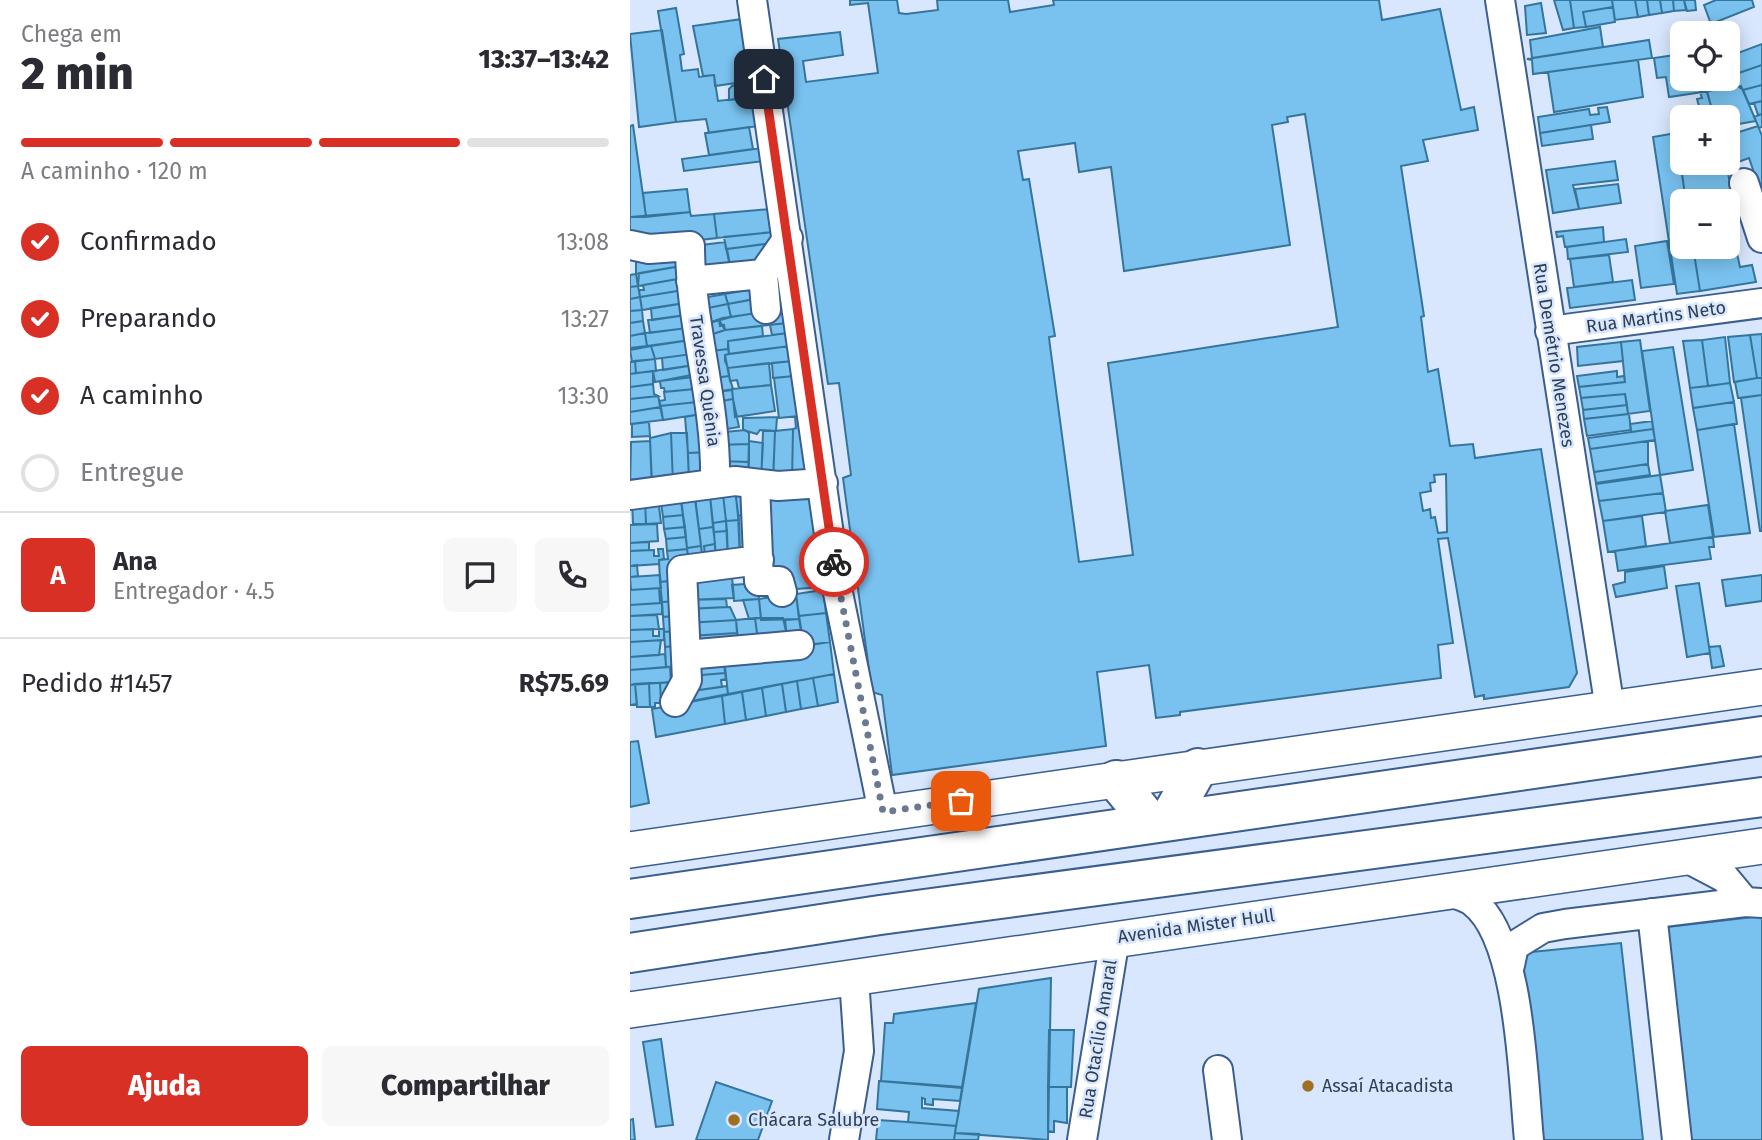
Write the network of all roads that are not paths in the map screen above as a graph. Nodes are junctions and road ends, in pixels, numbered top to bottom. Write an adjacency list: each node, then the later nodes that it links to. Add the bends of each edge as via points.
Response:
1 (752, 0): 4 (street)
2 (1500, 0): 11 (street, Rua Demétrio Menezes)
3 (1744, 183): 5 (street)
4 (788, 238): 7 (street); 13 (street)
5 (1762, 239)
6 (630, 245): 8 (street, Travessa Quênia, via 649,249 690,246)
7 (763, 274): 8 (street); 10 (street)
8 (691, 281): 12 (street, Travessa Quênia, via 715,451)
9 (1762, 303): 11 (street, Rua Martins Neto)
10 (766, 309)
11 (1550, 331): 22 (street, Rua Demétrio Menezes)
12 (715, 482): 14 (street); 15 (street)
13 (823, 483): 14 (street); 27 (street, via 836,583)
14 (755, 484): 16 (street)
15 (630, 495)
16 (759, 560): 17 (street, via 759,581 779,581); 19 (street, via 684,567)
17 (782, 592)
18 (799, 645): 19 (street)
19 (686, 655): 21 (street, via 687,680)
20 (1762, 687): 22 (main road)
21 (675, 702)
22 (1610, 709): 24 (main road)
23 (1762, 736): 28 (highway)
24 (1198, 768): 25 (main road); 28 (highway)
25 (1116, 780): 27 (main road); 28 (highway)
26 (1762, 797): 37 (highway, via 880,915)
27 (883, 812): 30 (main road)
28 (1159, 822): 33 (highway)
29 (1762, 846): 31 (main road, Avenida Mister Hull)
30 (630, 850)
31 (1685, 857): 32 (main road, Avenida Mister Hull); 34 (street, via 1725,878)
32 (1449, 891): 36 (main road, Avenida Mister Hull); 38 (street, via 1474,903 1492,925)
33 (630, 899)
34 (1754, 903): 35 (street)
35 (1652, 913): 38 (street, via 1543,928 1514,946); 46 (street)
36 (1115, 938): 39 (main road, Avenida Mister Hull); 43 (street, Rua Otacílio Amaral)
37 (630, 953)
38 (1510, 965): 45 (street)
39 (854, 978): 40 (main road, Avenida Mister Hull); 42 (street, via 859,1051)
40 (630, 1010)
41 (1218, 1070): 44 (street)
42 (844, 1140)
43 (1082, 1140)
44 (1227, 1140)
45 (1529, 1140)
46 (1677, 1140)

